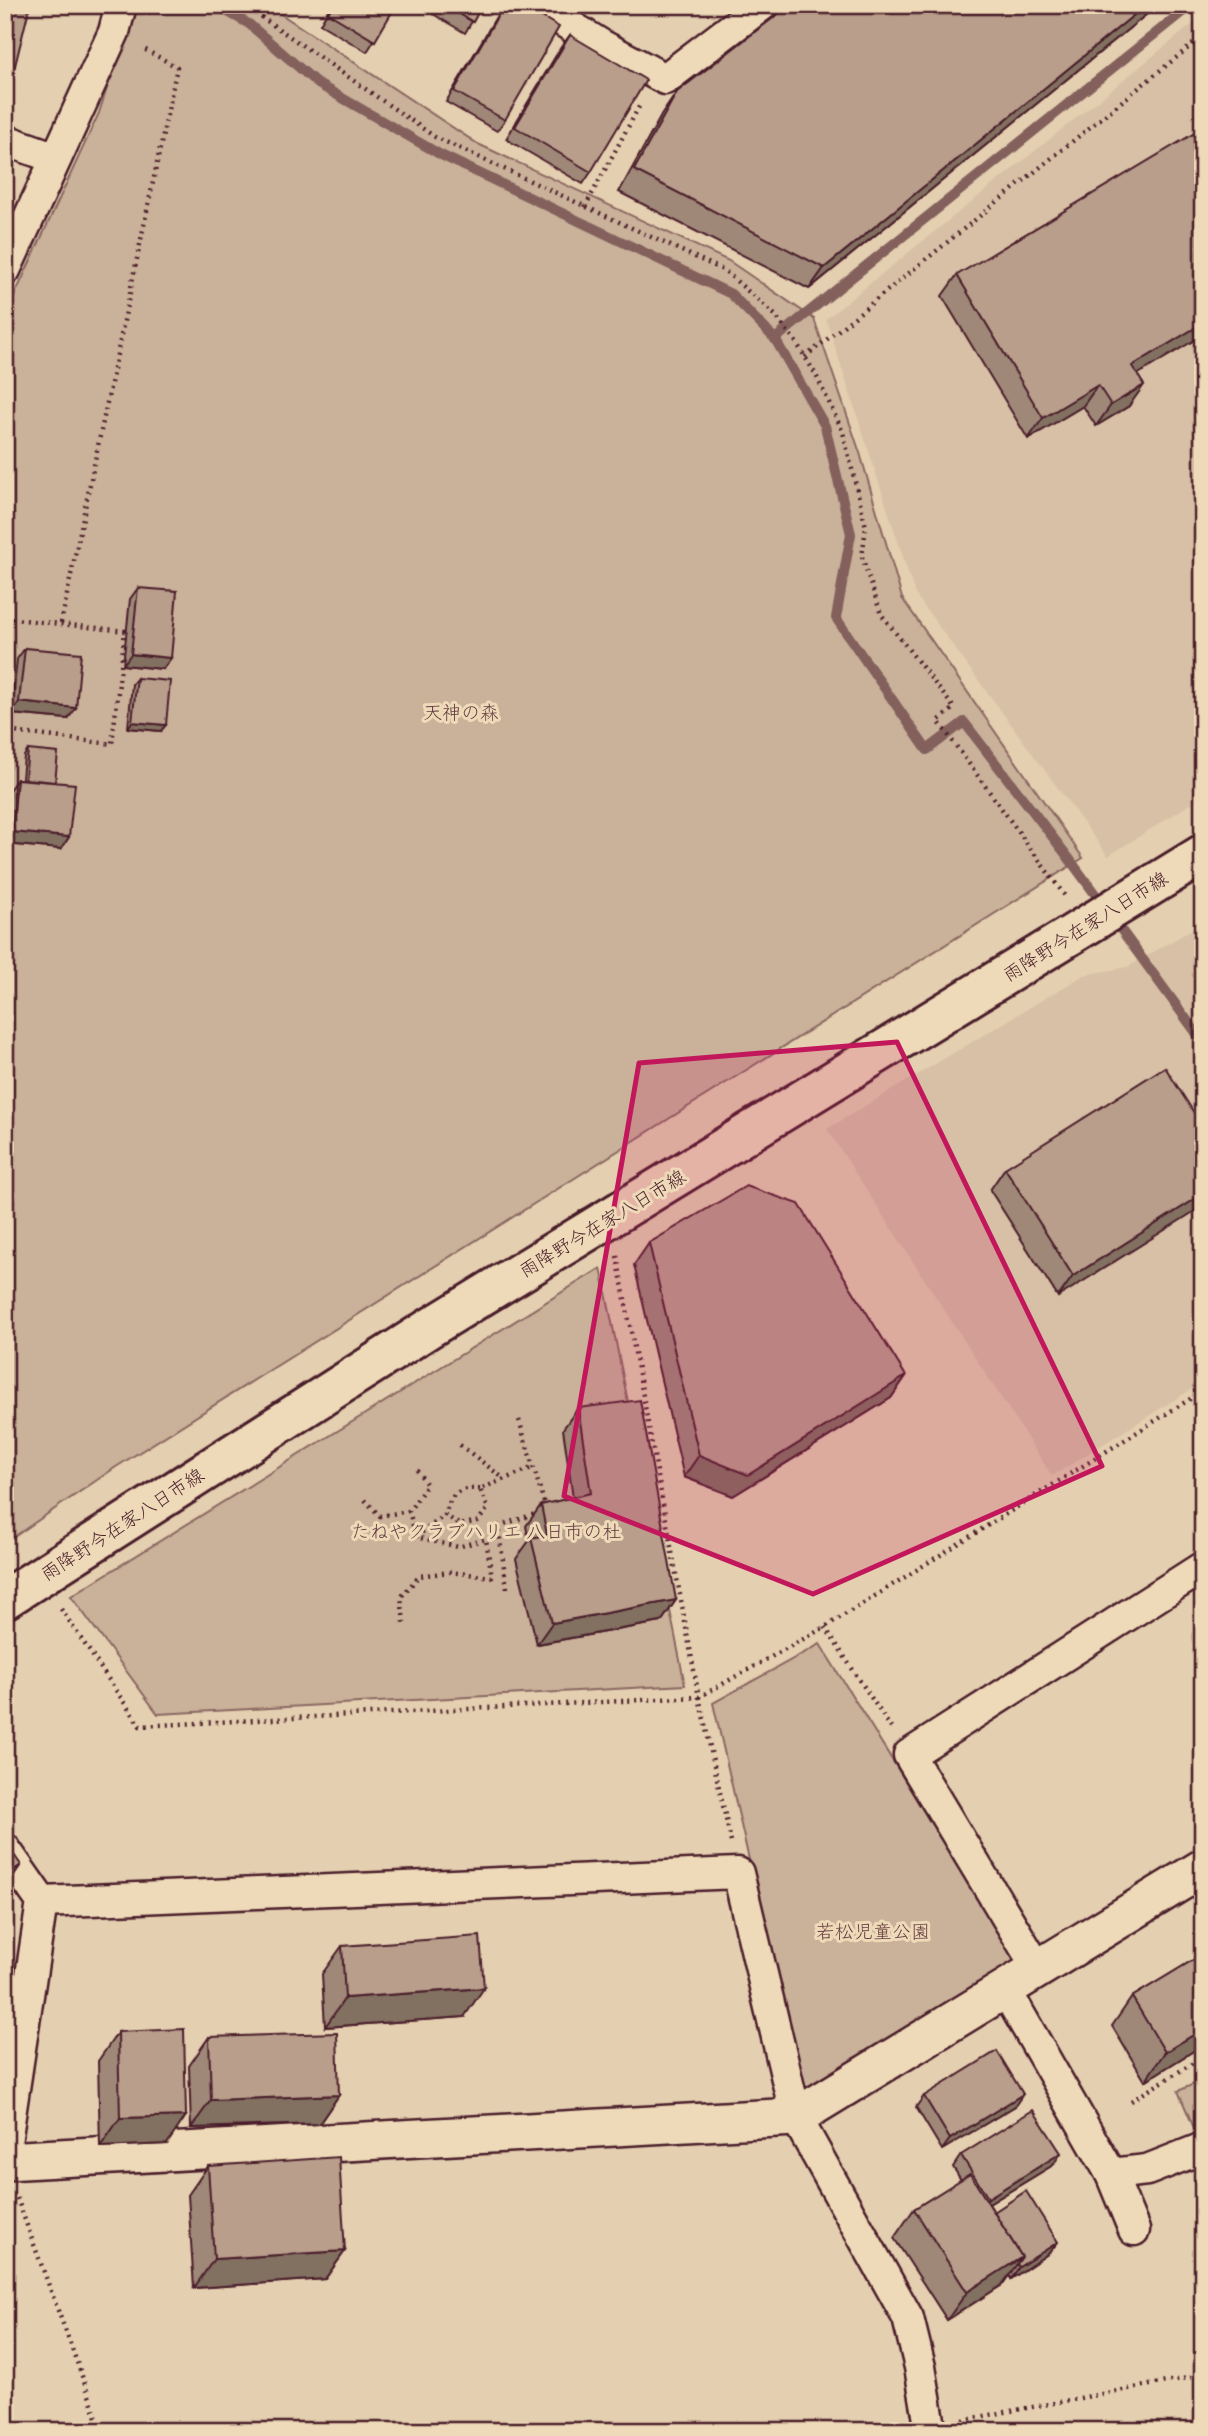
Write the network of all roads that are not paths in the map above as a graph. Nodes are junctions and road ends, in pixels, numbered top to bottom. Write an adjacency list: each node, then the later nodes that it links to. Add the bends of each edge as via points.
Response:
1 (537, 5): 2 (street, via 665,79)
2 (762, 5)
3 (118, 19): 5 (street)
4 (5, 140): 5 (street)
5 (56, 158): 6 (street)
6 (5, 270)
7 (1203, 854): 9 (main road, 雨降野今在家八日市線, via 428,1329)
8 (1203, 1567): 13 (street, via 909,1755)
9 (5, 1599)
10 (5, 1849): 12 (street)
11 (1203, 1868): 13 (street)
12 (42, 1902): 15 (street, via 738,1873); 17 (street)
13 (1038, 1969): 14 (street)
14 (1005, 1989): 15 (street); 18 (street)
15 (796, 2117): 19 (street); 21 (street, via 908,2318)
16 (1203, 2148): 18 (street, via 1147,2170)
17 (5, 2149)
18 (1111, 2174): 20 (street)
19 (10, 2176)
20 (1134, 2230)
21 (930, 2426)

